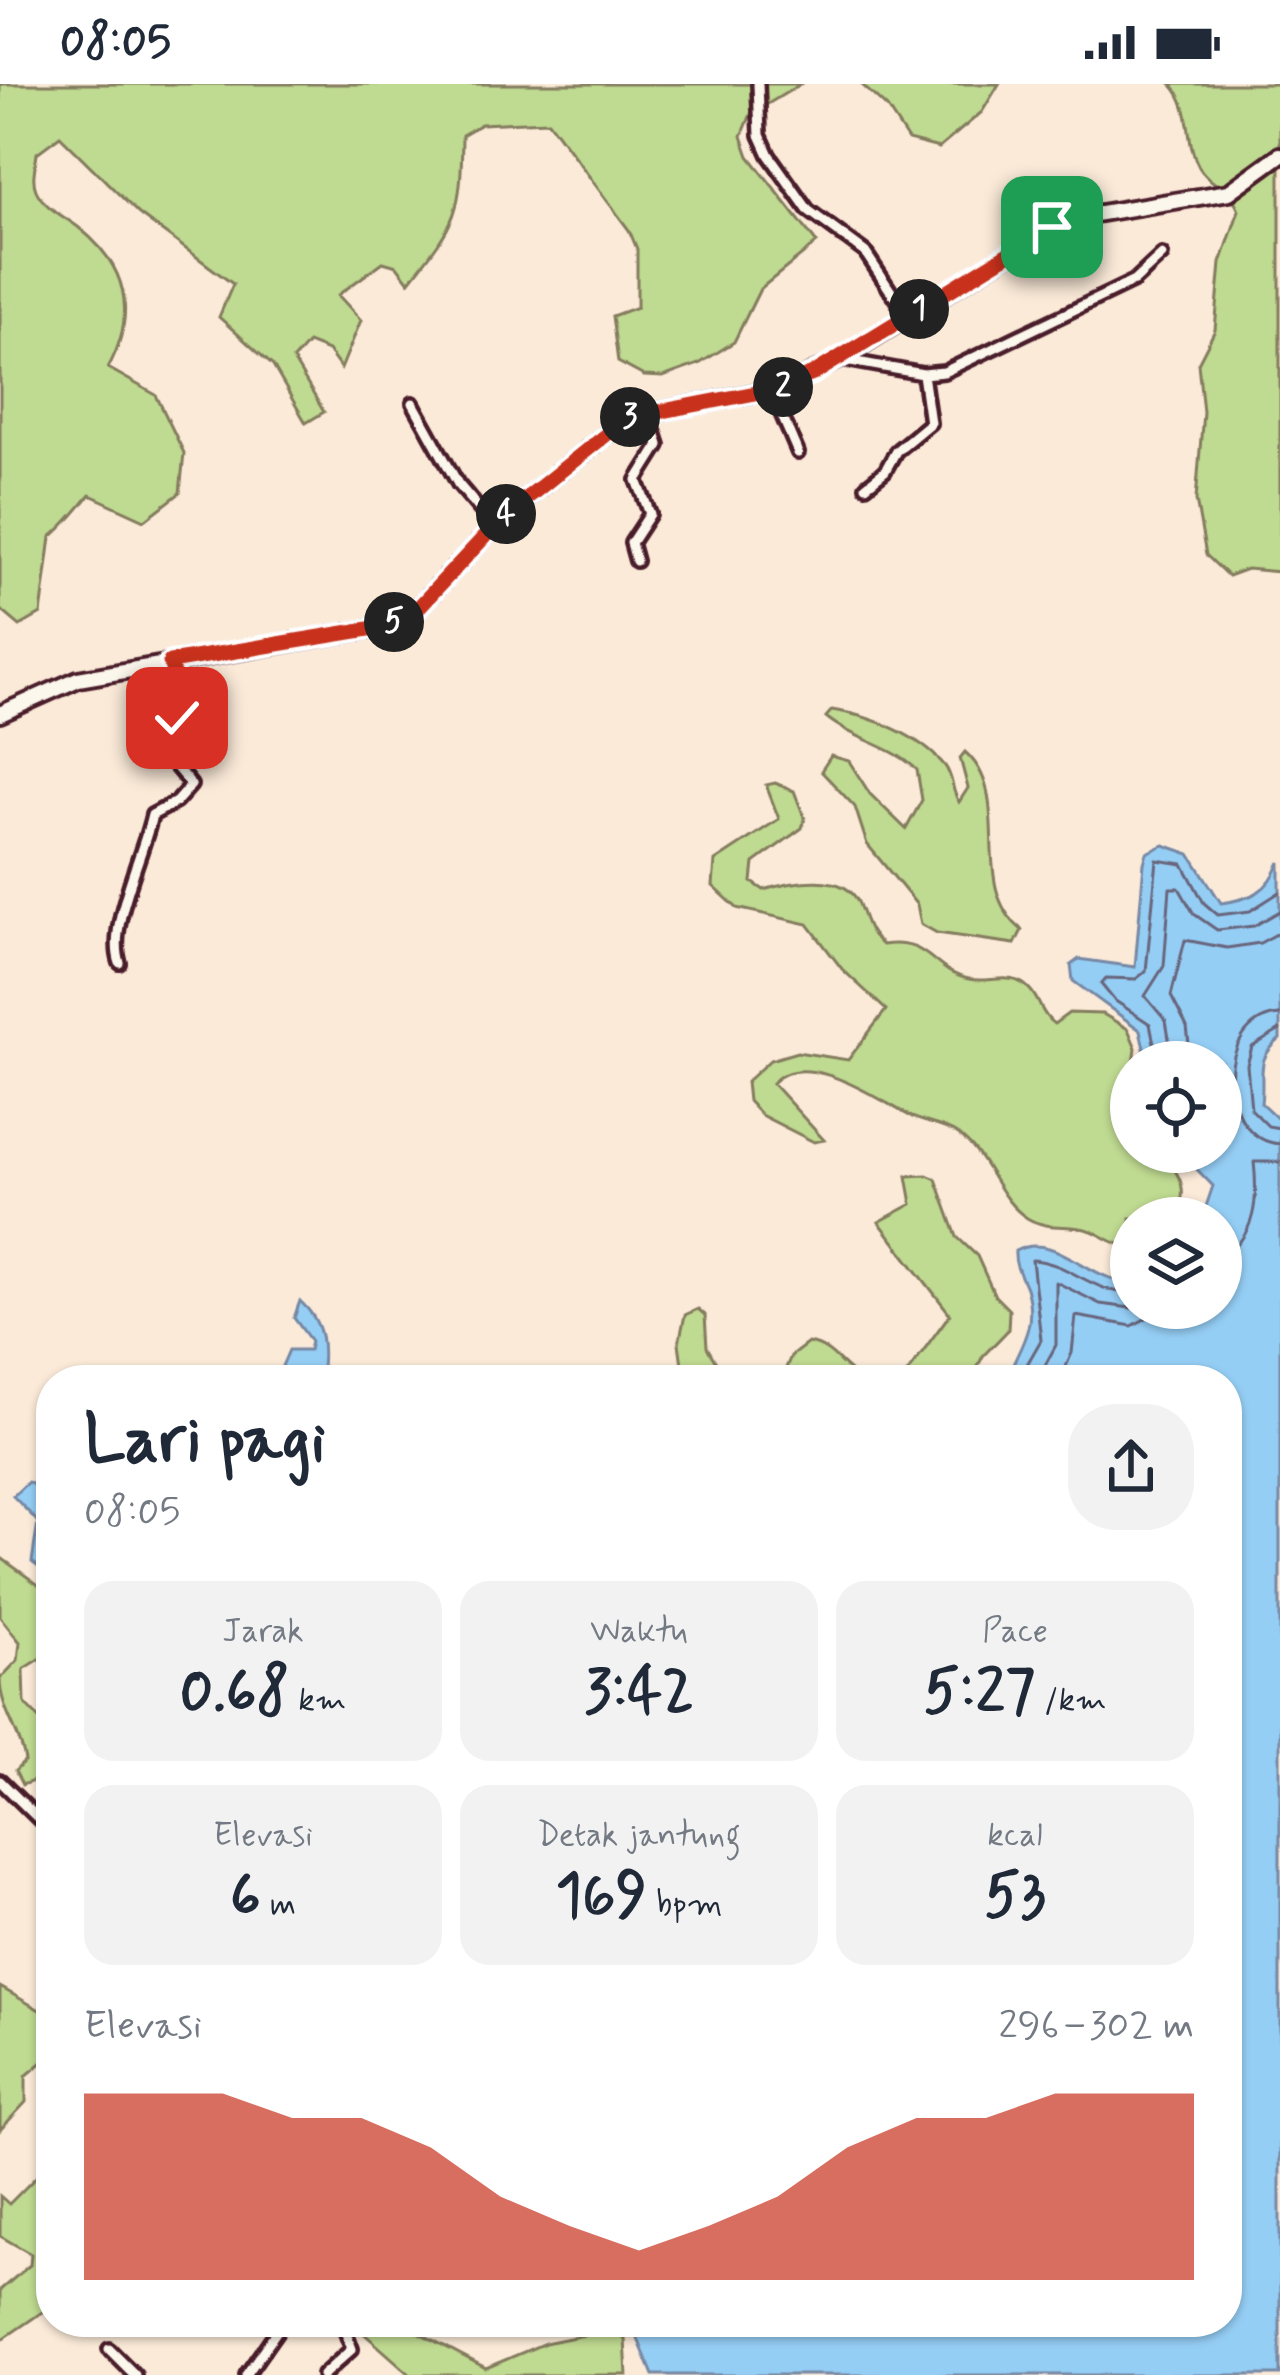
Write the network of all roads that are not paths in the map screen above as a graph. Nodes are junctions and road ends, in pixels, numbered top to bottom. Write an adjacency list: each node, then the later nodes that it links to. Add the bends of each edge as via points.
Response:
1 (758, 84): 4 (street, via 769,155 808,210 865,252)
2 (1280, 155): 4 (main road, via 1228,192 1052,227)
3 (1162, 255): 6 (street, via 1120,288 944,372)
4 (907, 316): 5 (main road)
5 (840, 359): 6 (street); 7 (main road)
6 (923, 374): 11 (street, via 930,423)
7 (771, 390): 9 (main road); 10 (street)
8 (413, 403): 12 (street, via 458,484)
9 (648, 411): 12 (main road, via 619,423); 13 (street, via 659,446 637,480 650,514 631,543)
10 (798, 453)
11 (866, 486)
12 (494, 526): 14 (main road, via 429,598 387,626)
13 (636, 561)
14 (170, 662): 15 (main road, via 78,679); 16 (street, via 182,704 167,756 191,784 152,815 121,905 114,946)
15 (0, 714)
16 (120, 963)
17 (0, 1781): 18 (street)
18 (36, 1816)
19 (273, 2337): 23 (street)
20 (348, 2337): 24 (street, via 352,2348)
21 (110, 2349): 22 (street)
22 (134, 2375)
23 (246, 2375)
24 (323, 2375)

